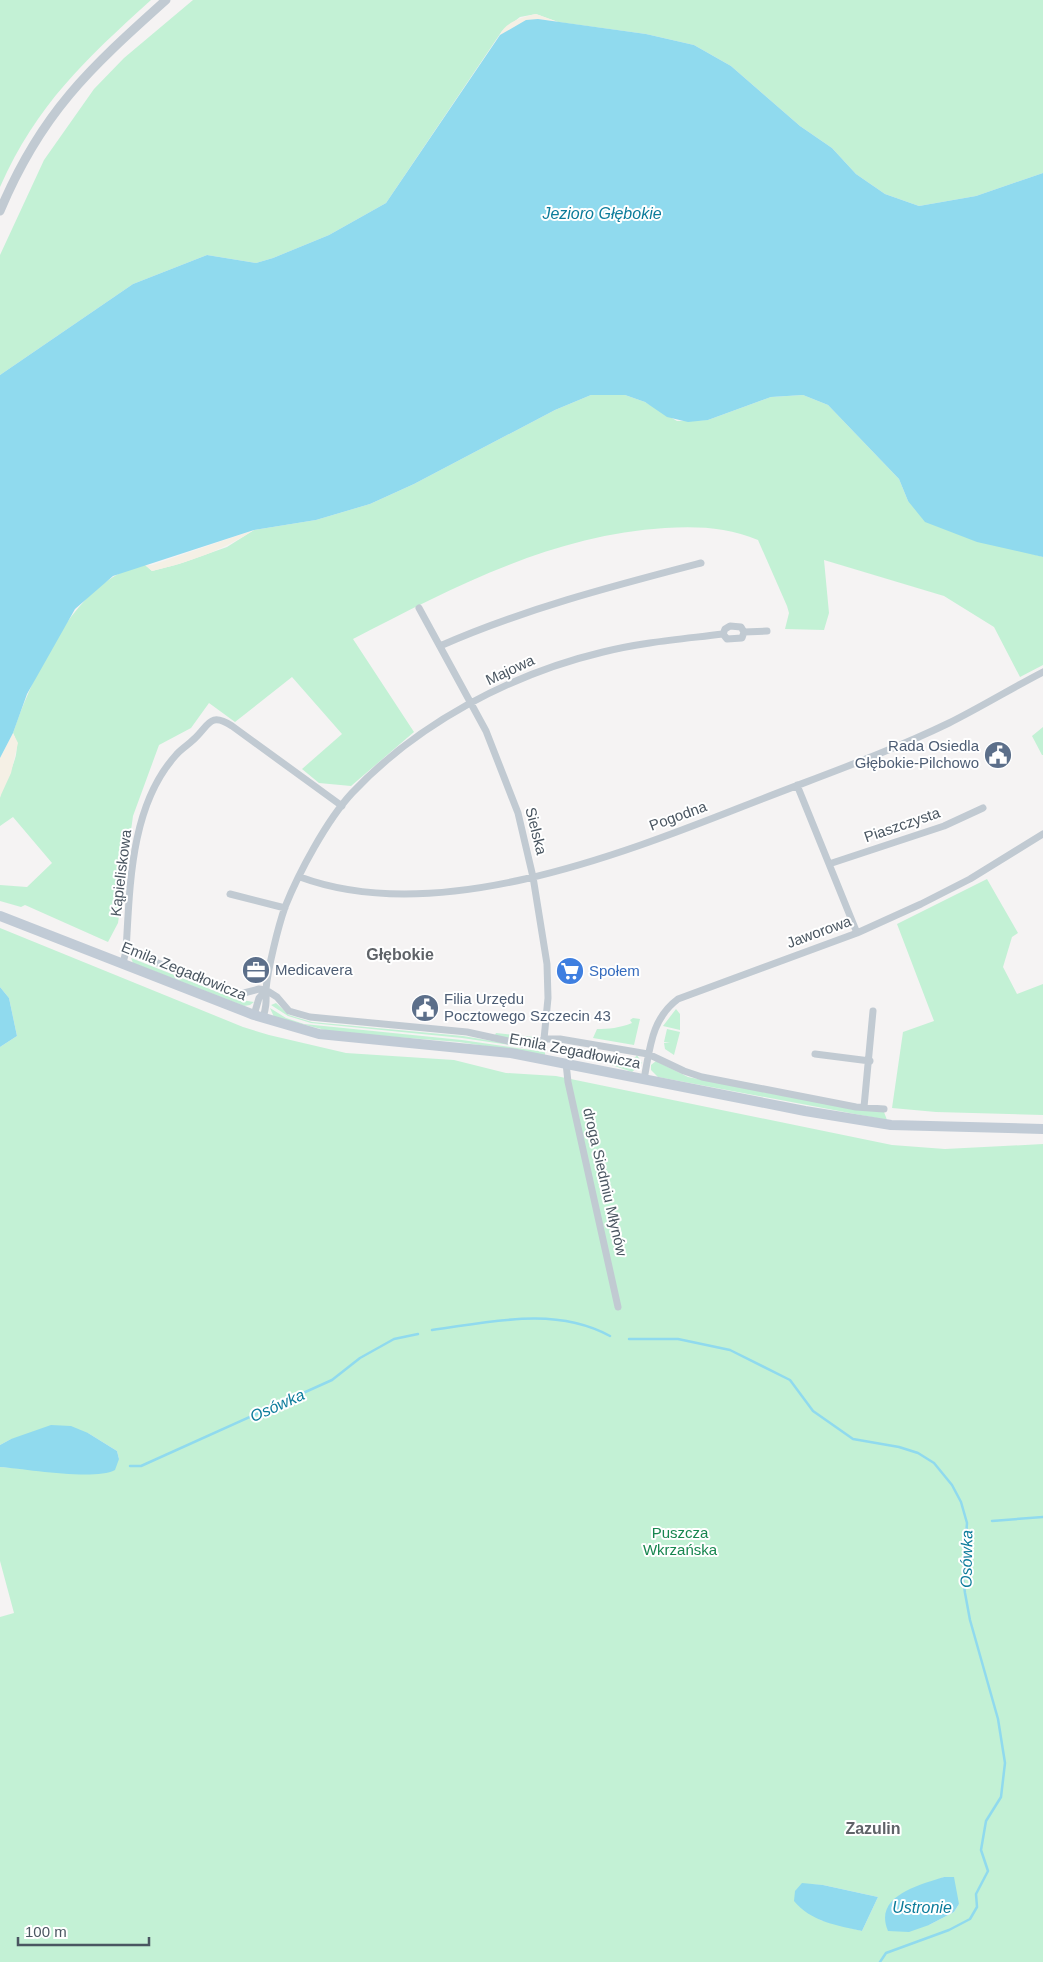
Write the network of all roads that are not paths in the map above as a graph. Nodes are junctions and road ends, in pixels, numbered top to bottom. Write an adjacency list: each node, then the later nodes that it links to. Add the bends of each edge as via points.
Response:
1 (166, 0): 2 (street, via 97,62 60,104 29,151)
2 (0, 211)
3 (701, 563): 8 (street, via 544,607)
4 (419, 608): 8 (street, Sielska)
5 (767, 631): 6 (street, Majowa)
6 (744, 632): 7 (street, Majowa, via 741,627 730,626); 7 (street, Majowa, via 742,638 736,640 727,639)
7 (723, 634): 10 (street, Majowa, via 668,639 603,652 541,670)
8 (440, 646): 10 (street, Sielska)
9 (1043, 672): 11 (street, Pogodna, via 950,723)
10 (473, 703): 12 (street, Majowa, via 407,745); 16 (street, Sielska, via 511,790)
11 (797, 785): 15 (street); 16 (street, Pogodna, via 635,847)
12 (342, 806): 17 (street, Majowa); 22 (street, Kąpieliskowa, via 232,726 221,719 211,720 176,755 142,819 135,846)
13 (983, 808): 15 (street, Piaszczysta, via 944,826)
14 (1043, 834): 21 (street, Jaworowa, via 955,888)
15 (829, 864): 21 (street)
16 (533, 877): 17 (street, Pogodna, via 476,887 398,893 339,888); 27 (street, Sielska, via 548,975)
17 (300, 878): 19 (street, Majowa)
18 (230, 894): 19 (street)
19 (285, 908): 24 (street, Majowa)
20 (0, 916): 23 (main road, Emila Zegadłowicza)
21 (857, 933): 28 (street, Jaworowa, via 678,999 656,1023)
22 (126, 951): 23 (street, Kąpieliskowa); 24 (street, via 240,994)
23 (123, 963): 26 (main road, Emila Zegadłowicza)
24 (266, 990): 26 (street, Majowa, via 268,1000); 27 (street, via 277,996 289,1012 310,1017 467,1032 522,1044)
25 (873, 1011): 30 (street)
26 (259, 1016): 31 (main road, Emila Zegadłowicza, via 319,1034 489,1050)
27 (544, 1039): 28 (street, via 560,1038)
28 (648, 1054): 32 (street, Jaworowa); 33 (street, via 693,1074)
29 (815, 1054): 30 (street)
30 (870, 1061): 33 (street)
31 (566, 1063): 32 (main road, Emila Zegadłowicza); 36 (street, droga Siedmiu Młynów)
32 (644, 1079): 35 (main road, Emila Zegadłowicza, via 891,1125)
33 (864, 1107): 34 (street)
34 (884, 1109)
35 (1043, 1129)
36 (618, 1307)

